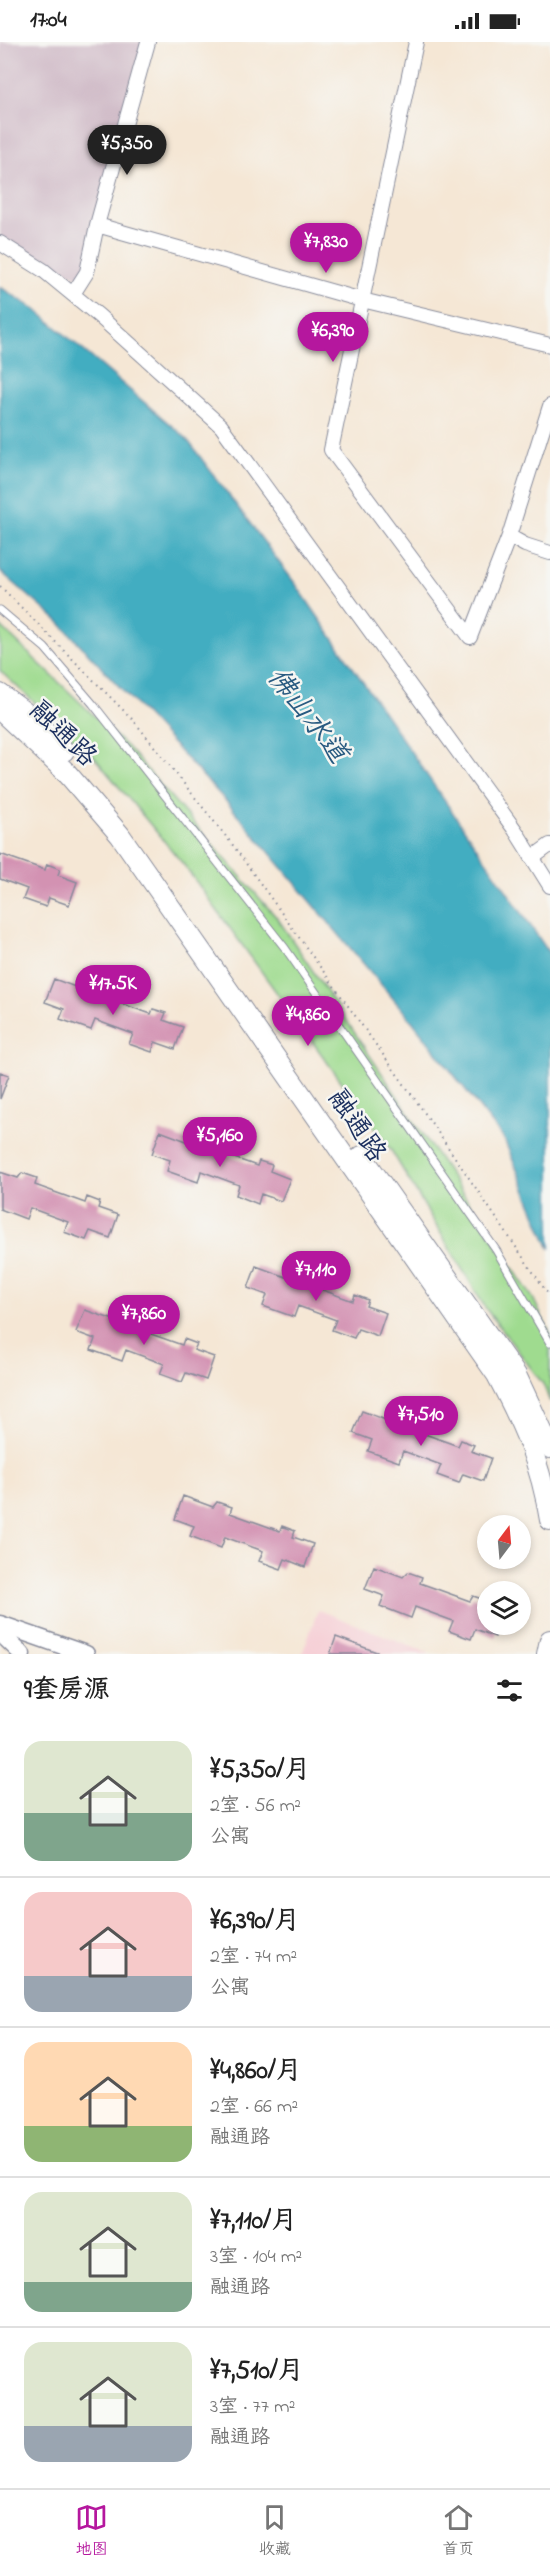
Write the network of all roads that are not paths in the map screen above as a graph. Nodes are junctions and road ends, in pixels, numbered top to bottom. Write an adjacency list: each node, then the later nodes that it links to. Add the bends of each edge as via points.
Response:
1 (148, 42): 3 (street)
2 (416, 42): 6 (street)
3 (97, 225): 5 (street, via 87,272); 6 (street)
4 (0, 243): 5 (street)
5 (73, 294): 15 (street, via 221,426)
6 (362, 300): 7 (street); 9 (street, via 331,450 470,637)
7 (550, 345)
8 (550, 406): 9 (street)
9 (509, 536): 10 (street)
10 (550, 553)
11 (0, 610): 17 (lane, via 45,648 93,704 285,948 496,1250)
12 (0, 693): 18 (main road, 融通路, via 34,719 129,828 516,1375)
13 (0, 710): 19 (main road, 融通路, via 66,772 120,835 497,1375 531,1442)
14 (550, 845): 15 (street)
15 (532, 858): 16 (street)
16 (550, 886)
17 (550, 1342)
18 (550, 1448)
19 (550, 1520)
20 (0, 1624): 24 (street)
21 (0, 1633): 23 (street)
22 (550, 1640): 25 (main road)
23 (22, 1654)
24 (86, 1654)
25 (547, 1654)

